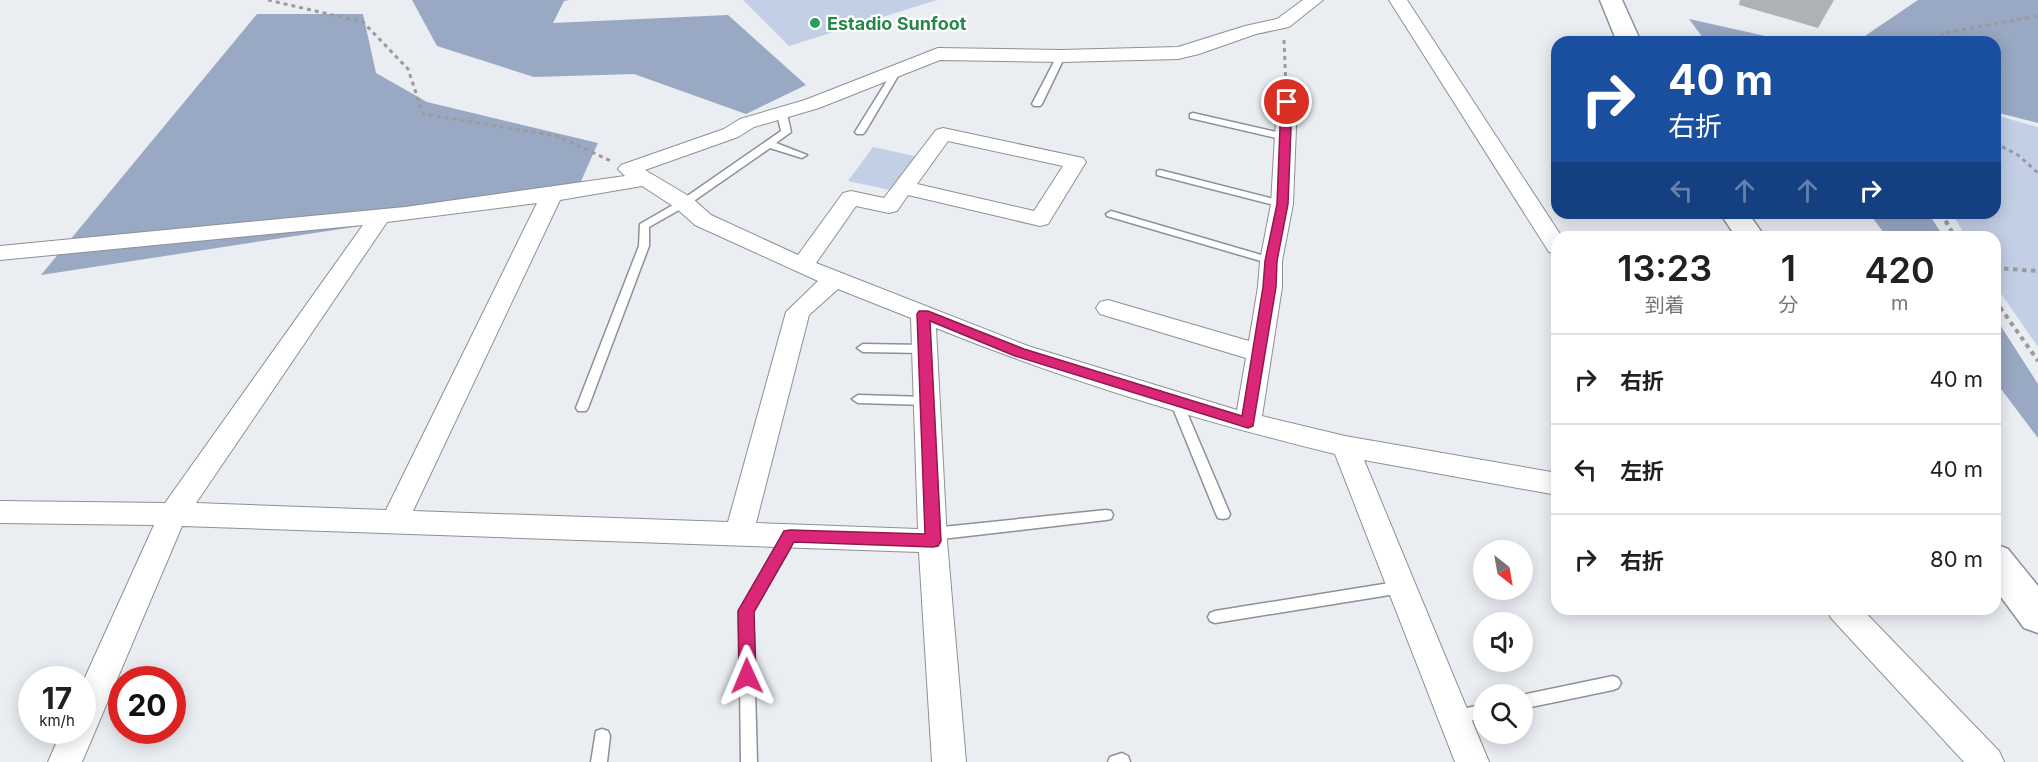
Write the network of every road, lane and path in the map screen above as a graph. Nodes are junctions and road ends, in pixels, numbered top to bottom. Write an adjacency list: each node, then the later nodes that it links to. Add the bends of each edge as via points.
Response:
1 (268, 0): 22 (path, via 363,22 408,69 423,114 557,136)
2 (1314, 0): 6 (street)
3 (1398, 0): 29 (street)
4 (1611, 0): 7 (street)
5 (2038, 16): 8 (path)
6 (1284, 23): 9 (street, via 1178,53); 11 (path)
7 (1626, 36)
8 (1941, 36)
9 (1061, 56): 10 (street, via 938,54); 12 (lane)
10 (897, 71): 13 (street); 15 (lane)
11 (1287, 102): 16 (street)
12 (1037, 104)
13 (782, 114): 17 (lane, via 786,132); 22 (street, via 747,123)
14 (1194, 116): 16 (lane)
15 (860, 132)
16 (1285, 137): 26 (street)
17 (769, 144): 19 (lane); 25 (lane)
18 (2001, 146): 21 (path)
19 (802, 155)
20 (1160, 172): 26 (lane)
21 (2038, 173)
22 (637, 174): 24 (street); 25 (street)
23 (903, 187): 23 (street, via 1040,219 1076,162 943,134); 32 (street, via 889,206 851,198)
24 (551, 196): 28 (street); 54 (street)
25 (684, 203): 32 (street, via 703,220); 46 (lane, via 644,226 644,246)
26 (1282, 204): 31 (street)
27 (1111, 214): 31 (lane)
28 (379, 218): 30 (street); 51 (street)
29 (1551, 238)
30 (0, 253)
31 (1271, 261): 41 (street)
32 (802, 266): 35 (street)
33 (2001, 268): 34 (path)
34 (2038, 271)
35 (835, 279): 38 (street); 55 (street, via 798,312)
36 (1108, 308): 41 (street)
37 (2001, 309): 42 (path)
38 (923, 314): 40 (street); 45 (street, via 1019,352)
39 (863, 348): 40 (lane)
40 (924, 349): 44 (street)
41 (1259, 352): 47 (street)
42 (2038, 361)
43 (858, 399): 44 (lane)
44 (927, 401): 57 (street)
45 (1176, 401): 47 (street); 52 (lane)
46 (582, 408)
47 (1248, 423): 48 (street)
48 (1345, 446): 49 (street); 59 (street)
49 (1551, 483)
50 (0, 512): 51 (street)
51 (172, 514): 54 (street); 64 (street)
52 (1223, 514)
53 (1106, 515): 57 (lane)
54 (394, 522): 55 (street)
55 (739, 534): 56 (street)
56 (790, 536): 57 (street); 72 (lane, via 746,611)
57 (933, 538): 73 (street)
58 (2001, 568): 61 (street)
59 (1402, 587): 62 (lane); 67 (street)
60 (1848, 615): 75 (street)
61 (2038, 616)
62 (1215, 617)
63 (1613, 683): 65 (lane)
64 (96, 690)
65 (1533, 700)
66 (1473, 713): 67 (lane)
67 (1454, 717): 74 (street)
68 (602, 736): 71 (lane)
69 (73, 744): 70 (street)
70 (65, 762)
71 (599, 762)
72 (749, 762)
73 (949, 762)
74 (1472, 762)
75 (1987, 762)

